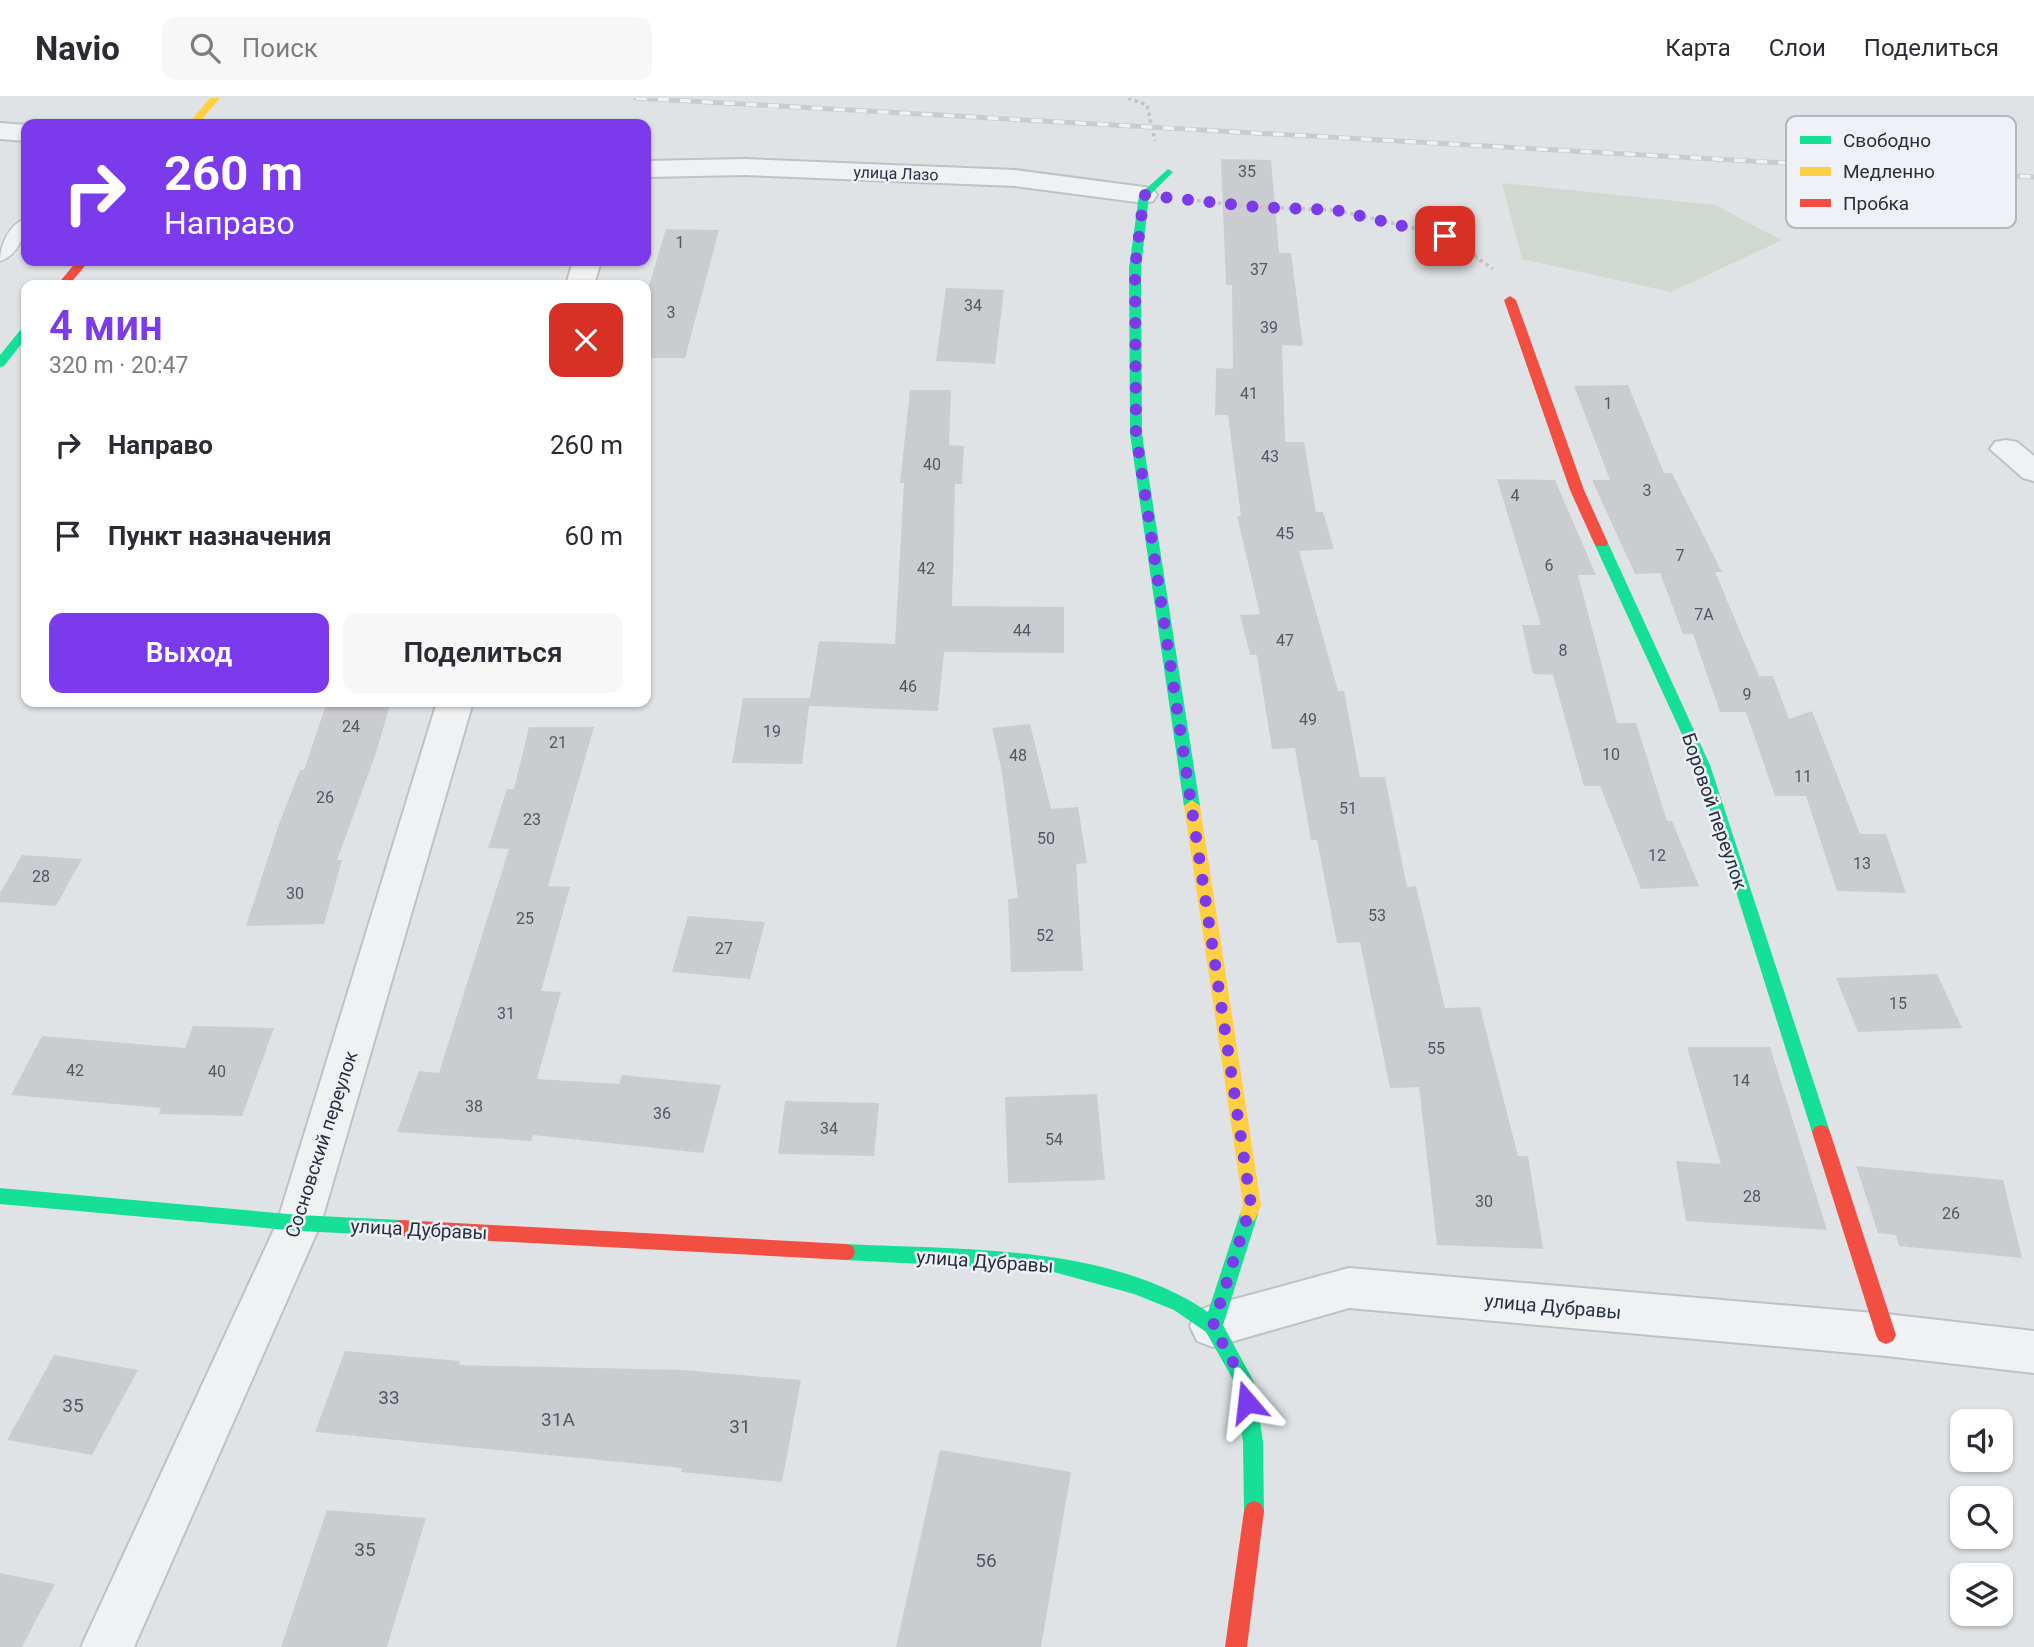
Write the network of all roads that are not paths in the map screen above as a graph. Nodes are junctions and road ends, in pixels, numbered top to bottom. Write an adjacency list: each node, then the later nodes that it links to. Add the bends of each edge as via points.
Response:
1 (215, 98): 2 (street)
2 (196, 119)
3 (0, 131): 4 (street)
4 (21, 133)
5 (651, 169): 7 (street, улица Лазо, via 745,167 1015,178)
6 (1168, 172): 7 (street)
7 (1144, 195): 20 (street, via 1135,268 1136,434 1251,1205)
8 (21, 230): 9 (lane)
9 (0, 256)
10 (79, 266): 11 (street)
11 (67, 280)
12 (1510, 300): 21 (street, Боровой переулок, via 1577,490 1703,765)
13 (21, 337): 14 (street)
14 (0, 363)
15 (2006, 449): 16 (street)
16 (2034, 471)
17 (454, 707): 19 (street, Сосновский переулок)
18 (0, 1196): 19 (street, улица Дубравы)
19 (299, 1223): 20 (street, улица Дубравы, via 1050,1263 1136,1286 1181,1304); 23 (street, Сосновский переулок)
20 (1213, 1326): 21 (street, улица Дубравы, via 1349,1288); 24 (street, via 1244,1382 1254,1442 1254,1524)
21 (1886, 1335): 22 (street, улица Дубравы)
22 (2034, 1352)
23 (107, 1647)
24 (1236, 1647)

